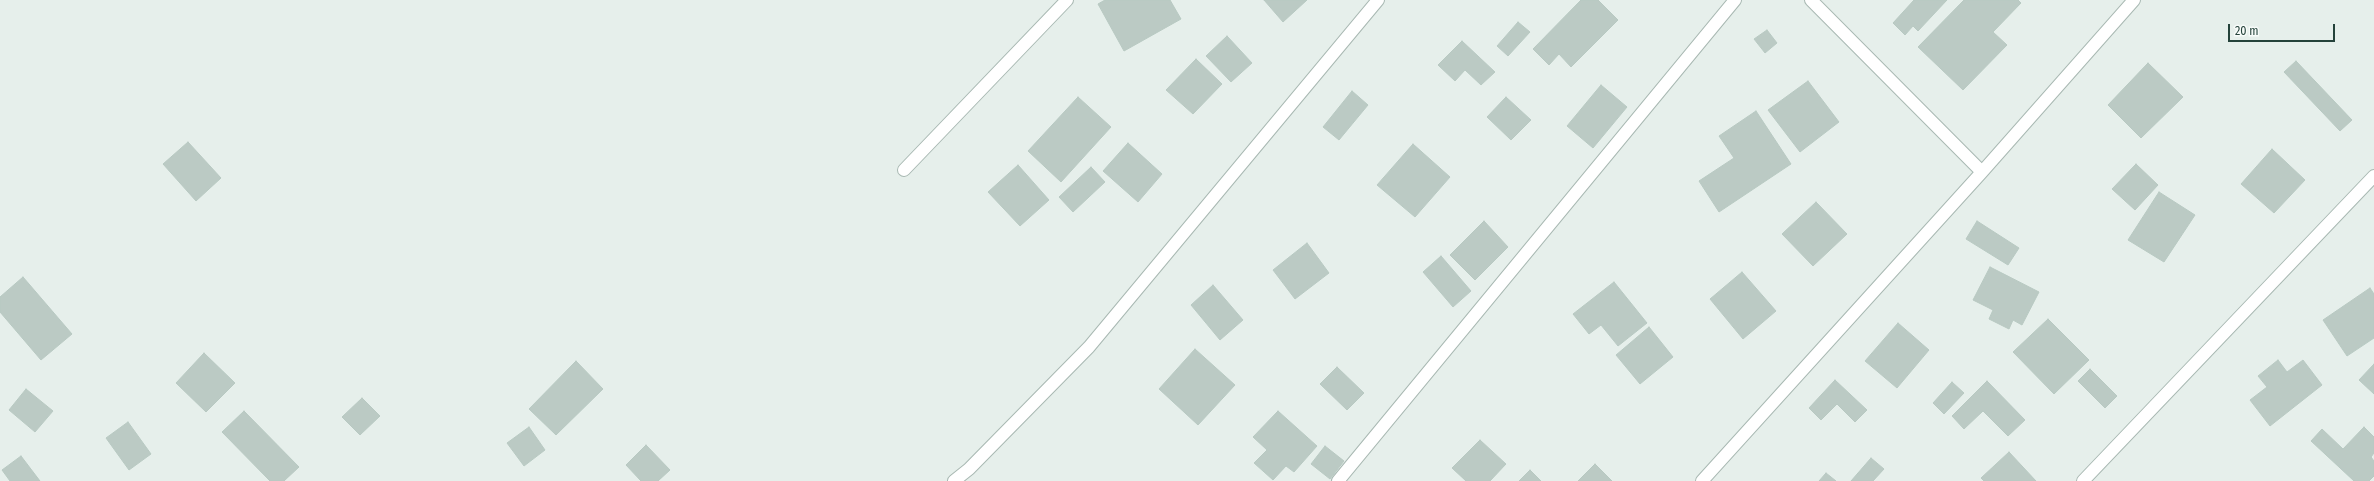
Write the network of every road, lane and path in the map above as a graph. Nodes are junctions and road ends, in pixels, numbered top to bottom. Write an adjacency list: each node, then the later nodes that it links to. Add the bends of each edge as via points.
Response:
1 (1067, 0): 6 (street)
2 (1378, 0): 9 (street, via 1089,347 969,469)
3 (1735, 0): 10 (street)
4 (1811, 0): 7 (street)
5 (2134, 0): 7 (street)
6 (904, 170)
7 (1982, 172): 11 (street)
8 (2374, 176): 12 (street)
9 (954, 481)
10 (1338, 481)
11 (1702, 481)
12 (2083, 481)

